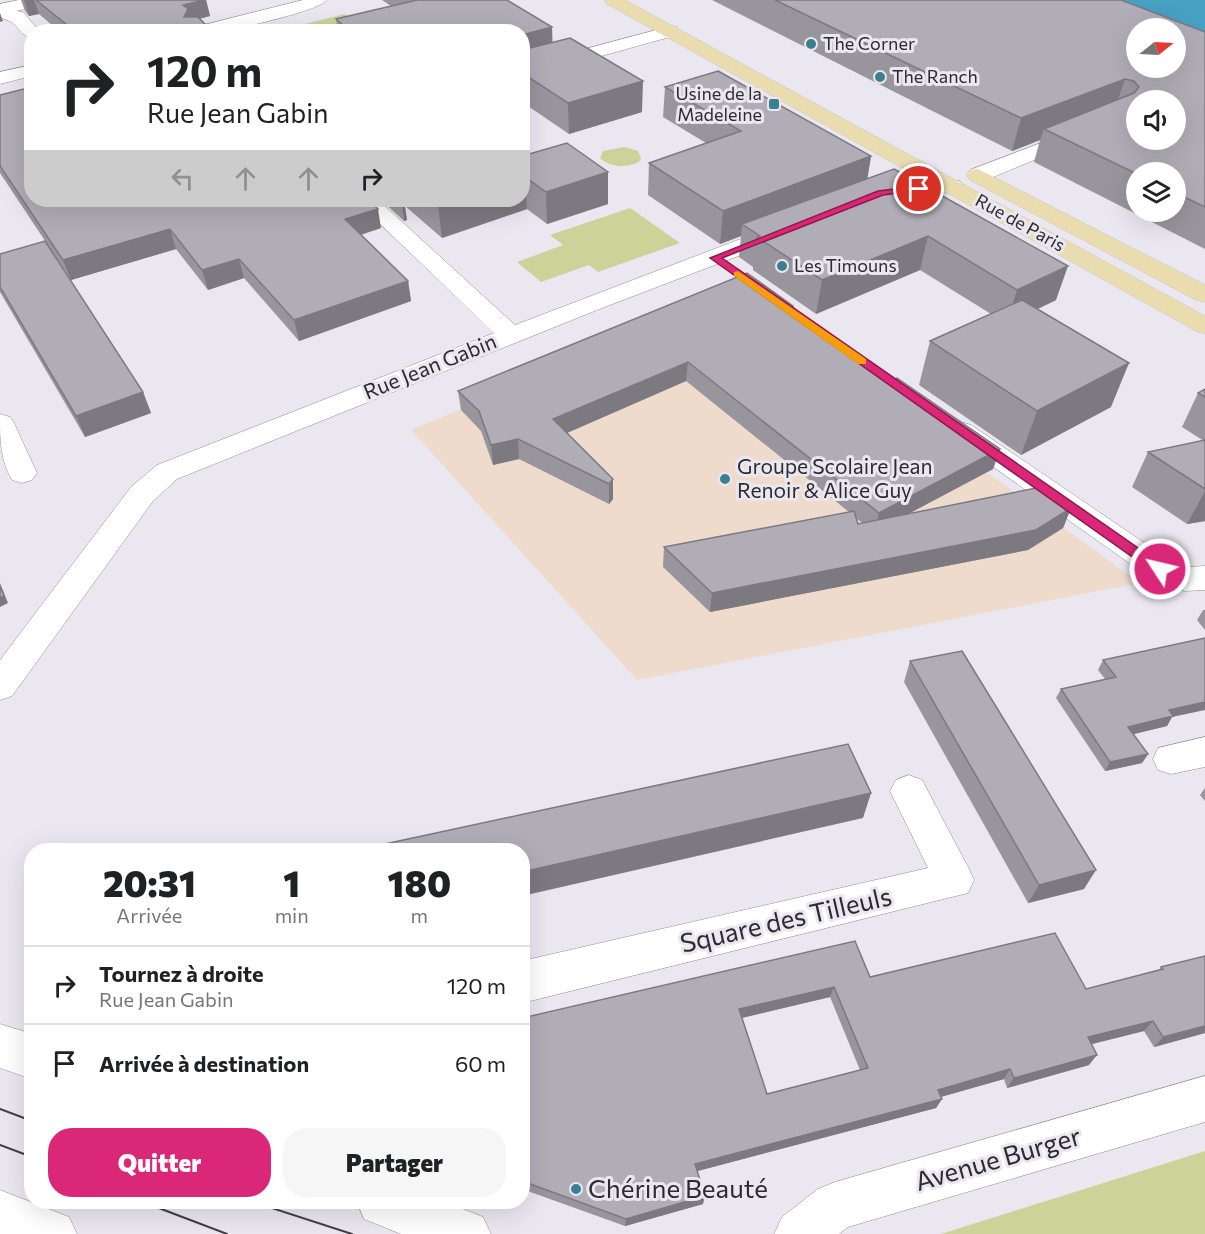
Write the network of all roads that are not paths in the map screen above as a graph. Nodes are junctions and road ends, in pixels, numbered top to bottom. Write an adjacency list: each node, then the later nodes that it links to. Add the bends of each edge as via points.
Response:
1 (43, 0): 4 (street)
2 (613, 0): 8 (main road, Rue de Paris)
3 (326, 3): 6 (street); 7 (street)
4 (0, 11): 5 (street, via 17,16)
5 (24, 24)
6 (231, 24)
7 (267, 24)
8 (670, 31): 9 (street); 13 (main road, Rue de Paris)
9 (530, 70)
10 (24, 72): 11 (street)
11 (0, 78)
12 (1094, 128): 13 (street)
13 (964, 176): 14 (street); 19 (main road, Rue de Paris); 20 (main road, Rue de Paris)
14 (860, 201)
15 (374, 207): 21 (street)
16 (795, 226): 17 (street, Rue Jean Gabin)
17 (714, 258): 18 (street); 21 (street, Rue Jean Gabin)
18 (736, 272)
19 (1205, 295)
20 (1205, 326)
21 (511, 335): 26 (street, Rue Jean Gabin, via 166,472 141,494)
22 (936, 413): 25 (street, via 1160,569)
23 (0, 423): 24 (street)
24 (22, 473)
25 (1195, 578)
26 (0, 686)
27 (909, 791): 28 (street, Square des Tilleuls, via 954,880)
28 (530, 980)
29 (0, 1046): 30 (street)
30 (24, 1054)
31 (1205, 1099): 36 (street, Avenue Burger, via 835,1206)
32 (400, 1209): 35 (street)
33 (0, 1214): 34 (street)
34 (52, 1234)
35 (466, 1234)
36 (799, 1234)

